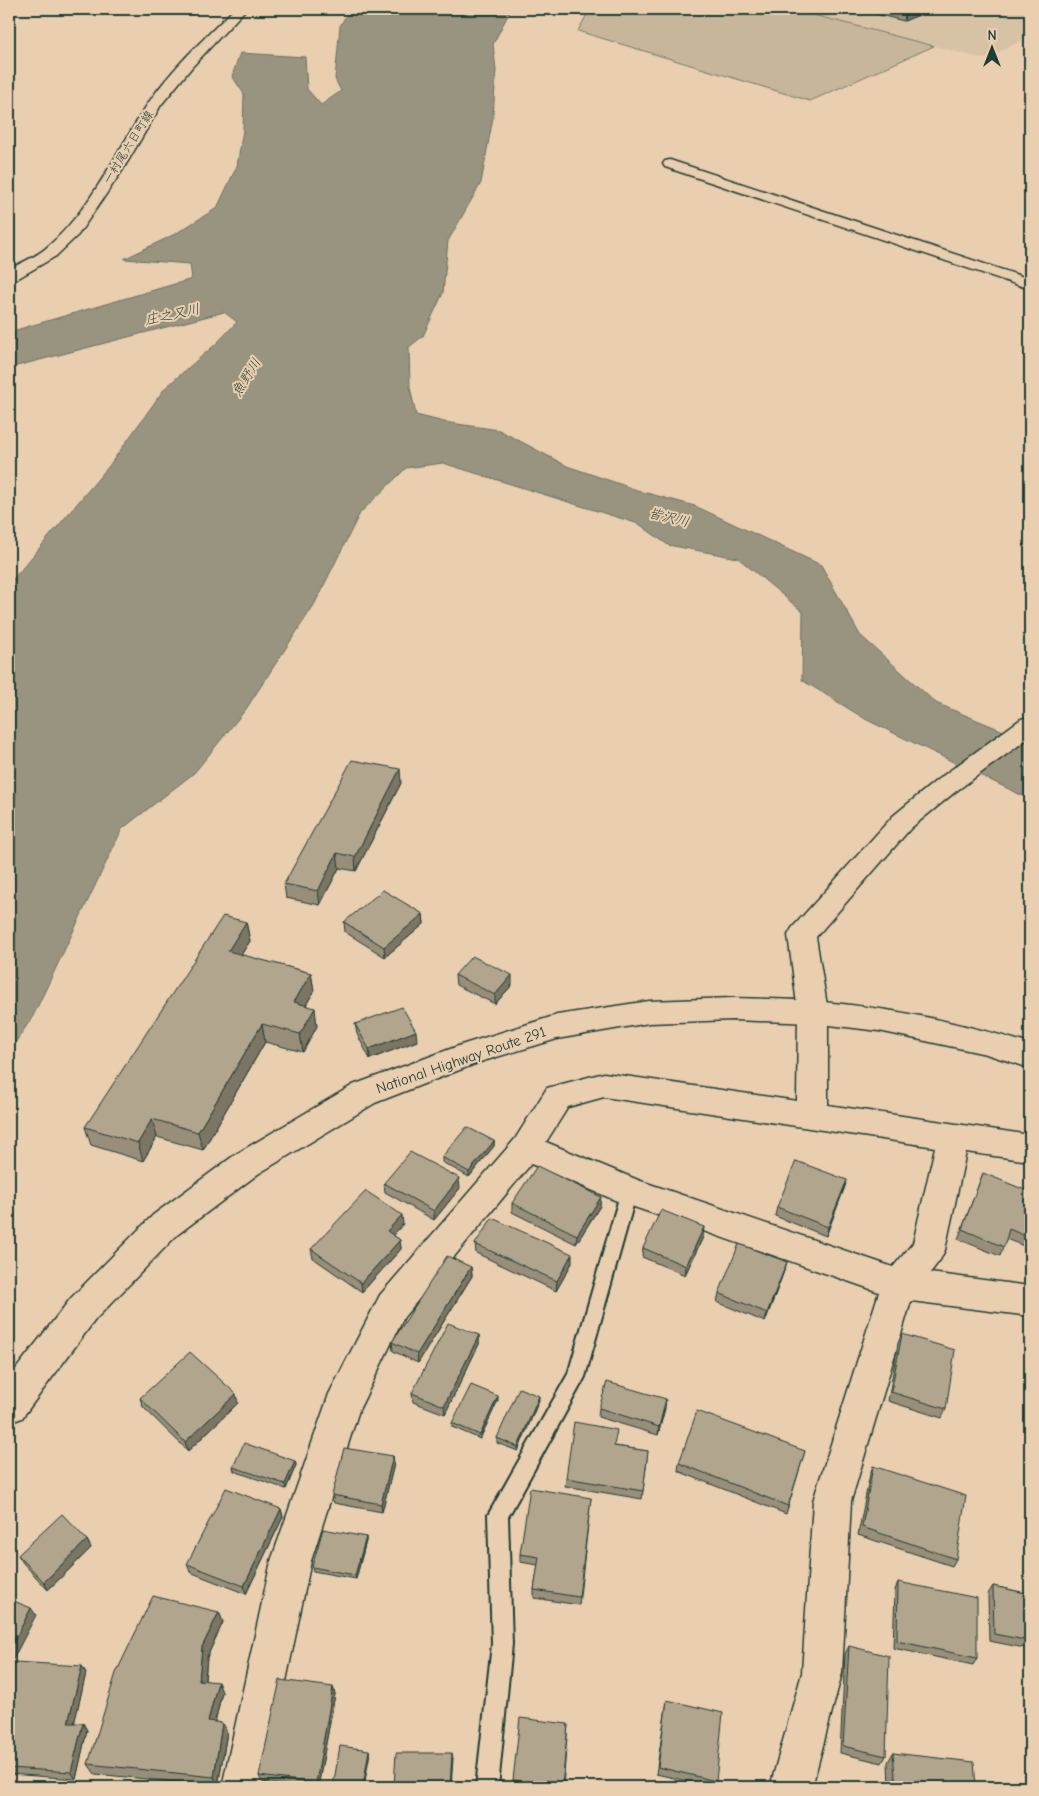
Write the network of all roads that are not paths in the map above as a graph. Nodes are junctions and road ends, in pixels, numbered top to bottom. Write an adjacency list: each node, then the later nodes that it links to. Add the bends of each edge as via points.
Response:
1 (240, 9): 3 (main road, 一村尾六日町線, via 187,64 155,104 115,171 72,232 50,253)
2 (670, 164): 4 (main road)
3 (9, 276)
4 (1030, 284)
5 (1030, 725): 6 (main road, via 902,822 802,935)
6 (813, 1012): 7 (main road, National Highway Route 291, via 898,1024 986,1042); 8 (main road); 15 (main road, National Highway Route 291, via 733,1009 649,1012 557,1027 472,1053 364,1094 246,1164 165,1225 83,1309)
7 (1030, 1056)
8 (812, 1116): 9 (main road); 10 (main road, via 604,1085 558,1097)
9 (953, 1137): 11 (main road); 13 (main road, via 928,1250)
10 (526, 1148): 12 (main road); 16 (main road, via 392,1306 342,1406 291,1562)
11 (1030, 1148)
12 (629, 1191): 13 (main road); 17 (lane, via 576,1377 498,1515 502,1644)
13 (899, 1284): 14 (main road); 18 (main road, via 832,1501 822,1673)
14 (1030, 1301)
15 (9, 1406)
16 (243, 1787)
17 (487, 1787)
18 (791, 1787)

